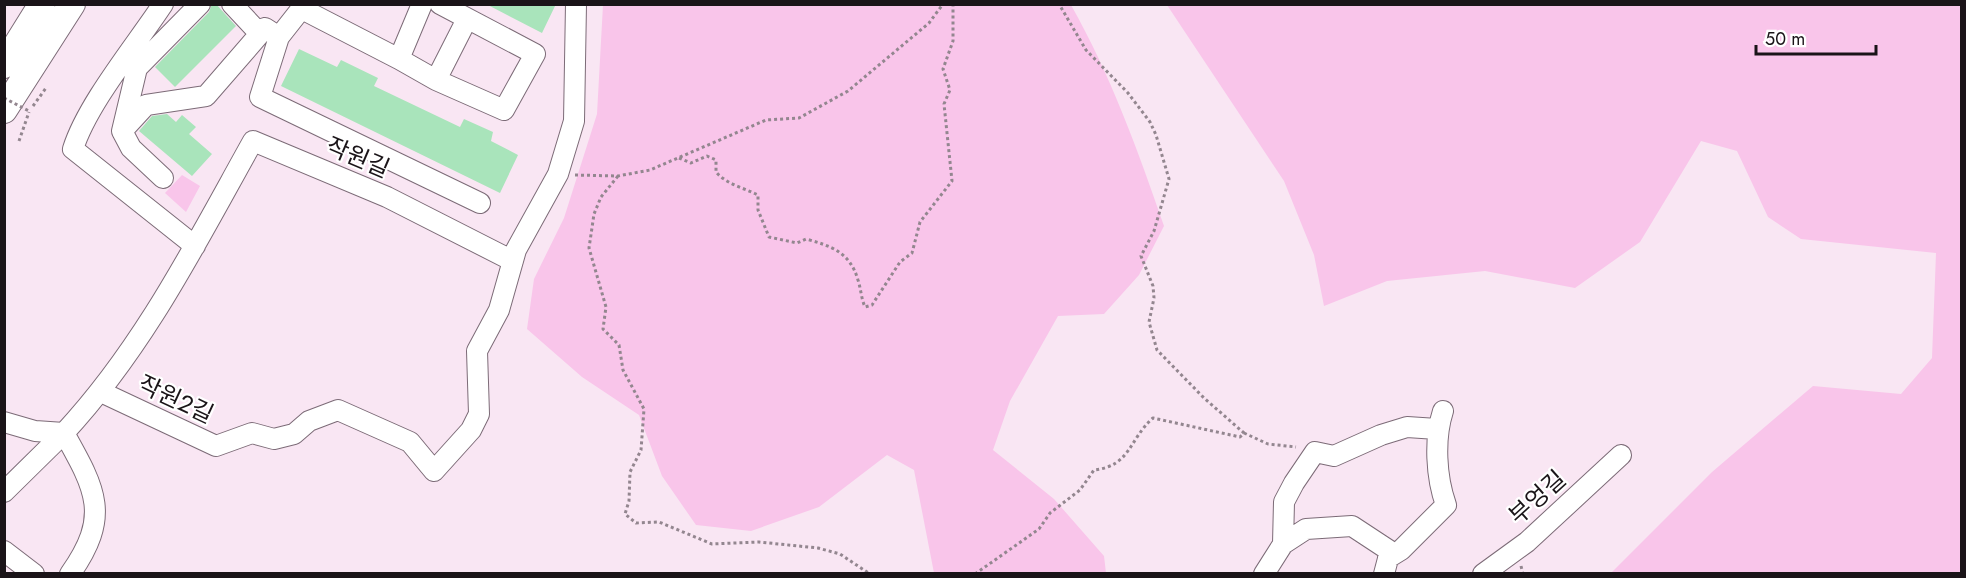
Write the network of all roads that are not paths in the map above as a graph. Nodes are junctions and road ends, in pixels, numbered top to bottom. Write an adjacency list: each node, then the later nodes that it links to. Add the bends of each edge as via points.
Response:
1 (42, 4): 13 (main road)
2 (72, 4): 15 (main road)
3 (164, 4): 19 (street, via 91,110 73,149)
4 (200, 4): 16 (street, via 137,68)
5 (232, 4): 11 (street)
6 (422, 4): 12 (street)
7 (440, 4): 10 (street)
8 (576, 4): 20 (street, via 574,121 558,174)
9 (303, 7): 11 (street); 12 (street)
10 (467, 19): 14 (street); 14 (street, via 535,54 504,110)
11 (269, 35): 16 (street, via 206,96 146,105); 18 (street, via 260,97)
12 (399, 59): 14 (street)
13 (4, 65)
14 (436, 80)
15 (17, 110)
16 (122, 131): 17 (street, via 131,148)
17 (163, 178)
18 (480, 203)
19 (195, 246): 20 (street, 작원길, via 253,141 387,197); 21 (street, 작원길, via 167,296)
20 (513, 261): 21 (street, 작원2길, via 499,310 477,351 479,414 471,430 434,471 410,442 338,410 309,421 294,434 274,439 252,433 216,446)
21 (101, 392): 23 (street, 작원길)
22 (4, 422): 23 (street, via 35,432)
23 (64, 433): 25 (street, 작원길); 30 (street, via 86,471 96,513 87,550)
24 (1621, 455): 32 (street, 부엉길, via 1527,542)
25 (4, 492)
26 (1283, 544): 28 (street, via 1306,529 1352,526 1390,551); 28 (street, via 1284,502 1315,452 1334,456 1381,435 1440,420 1441,490 1446,505); 31 (street)
27 (4, 551): 29 (street)
28 (1386, 566)
29 (34, 573)
30 (70, 573)
31 (1264, 573)
32 (1483, 573)

